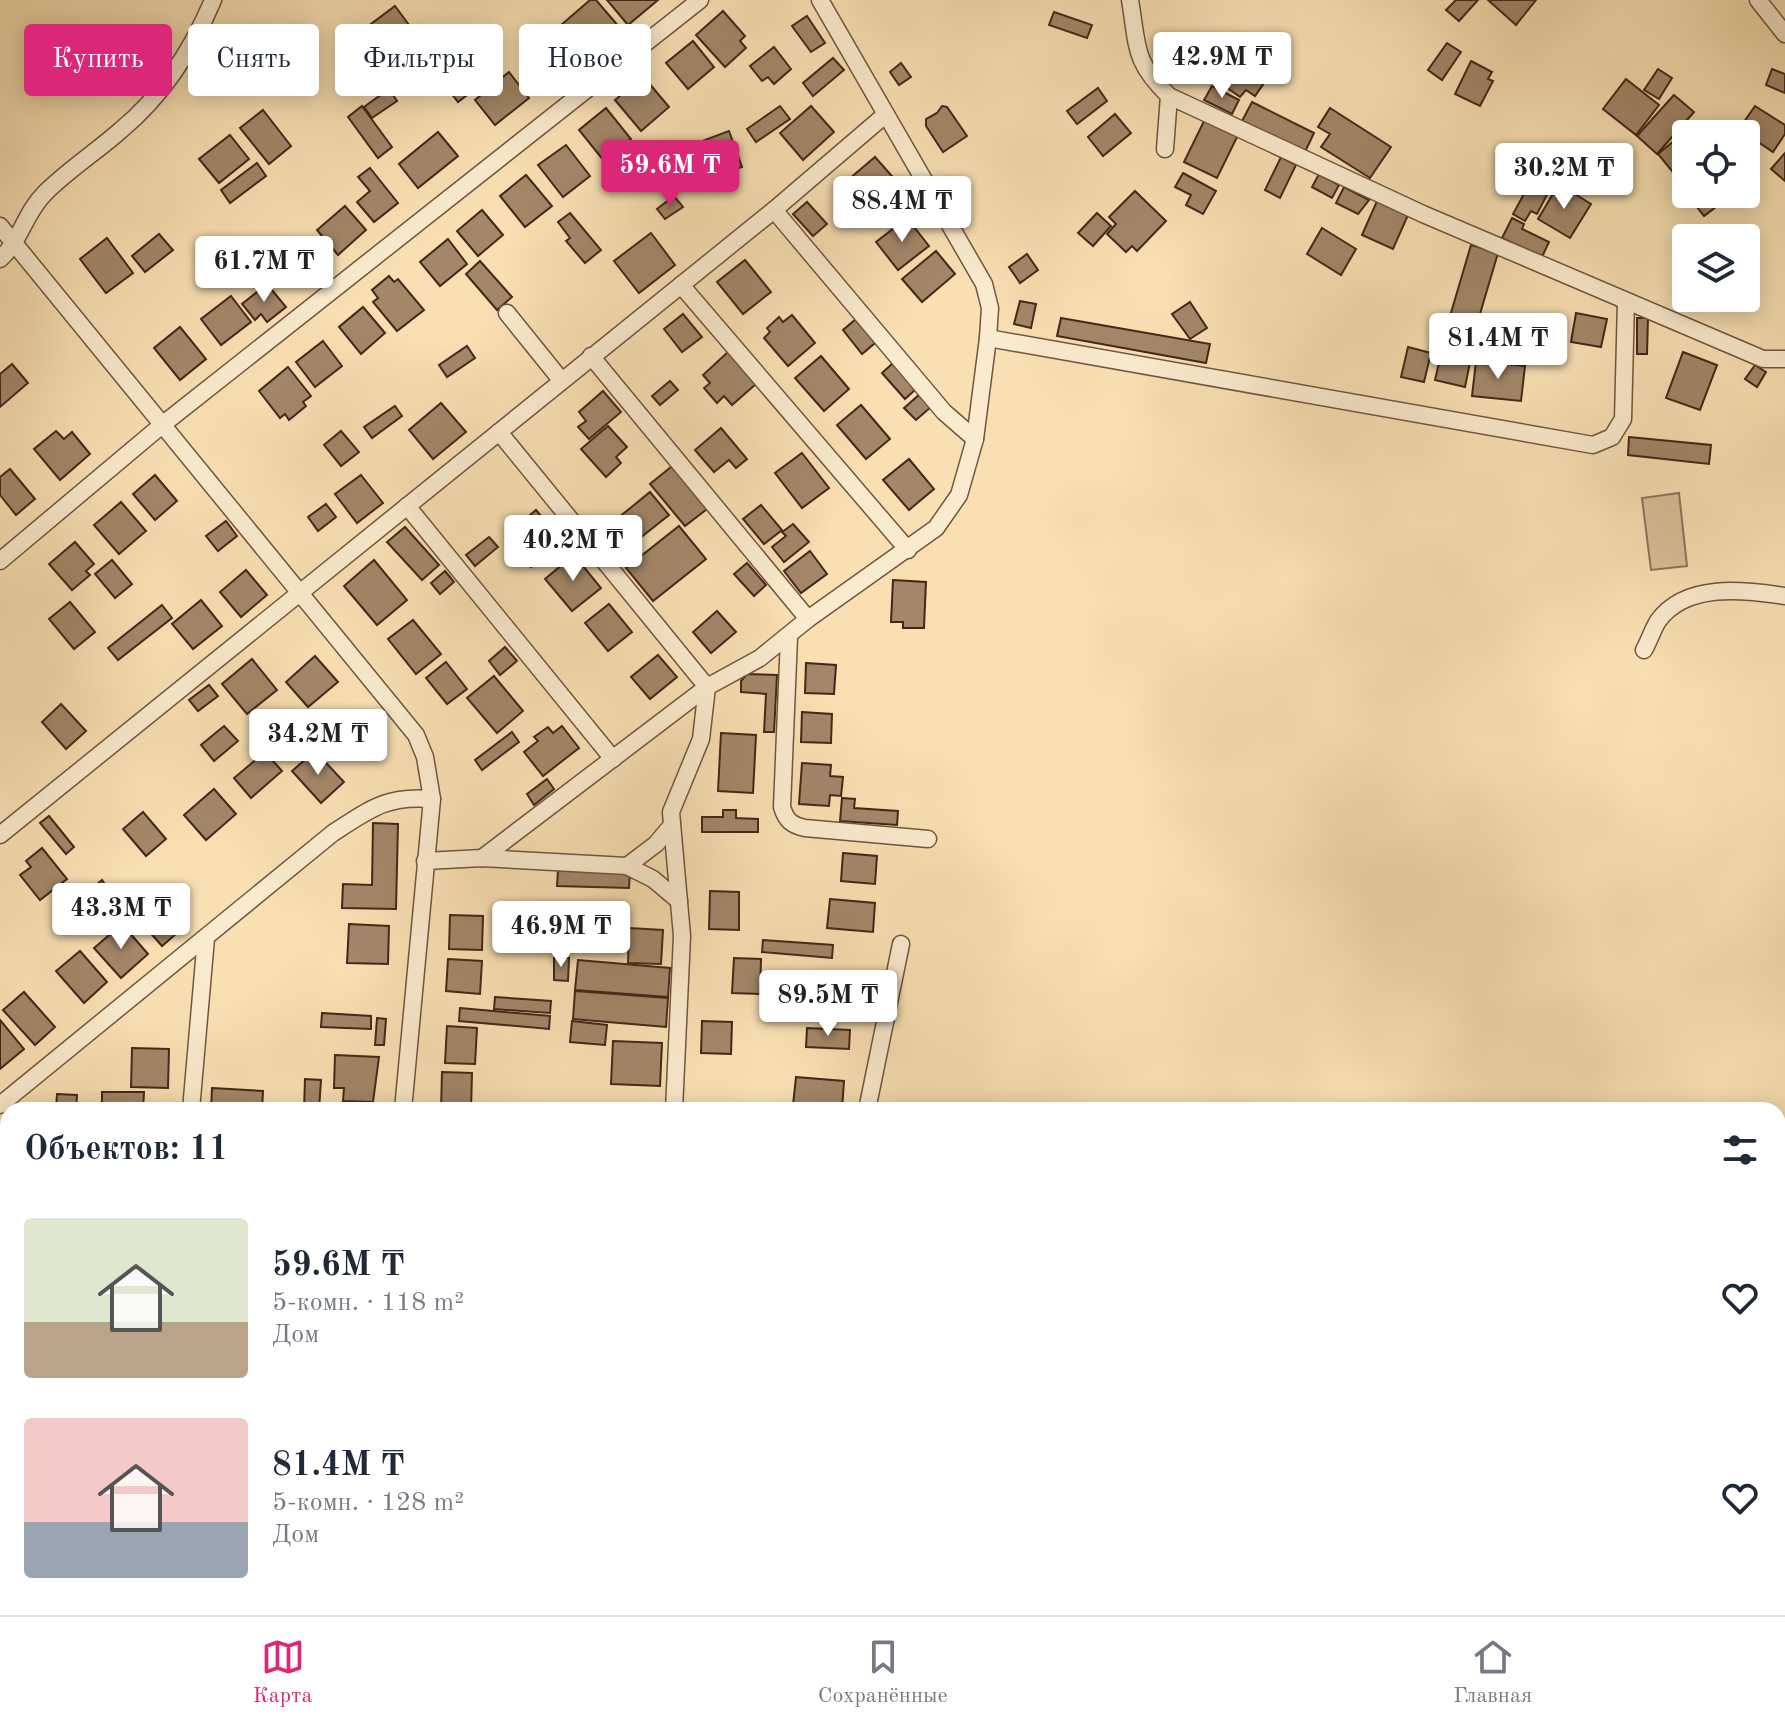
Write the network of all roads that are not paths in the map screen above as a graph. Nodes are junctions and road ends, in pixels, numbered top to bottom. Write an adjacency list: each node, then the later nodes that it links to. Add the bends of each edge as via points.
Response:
1 (213, 0): 12 (street, via 180,67 125,127 44,194 24,219)
2 (700, 0): 21 (street)
3 (820, 0): 8 (street)
4 (1130, 0): 7 (street, via 1139,61)
5 (1758, 0): 6 (street)
6 (1785, 34)
7 (1169, 96): 9 (street); 15 (street)
8 (885, 115): 10 (street); 17 (street, via 984,284 990,308)
9 (1165, 149)
10 (774, 210): 14 (street); 23 (street, via 944,412)
11 (0, 226): 12 (street)
12 (14, 246): 13 (street); 21 (street)
13 (0, 259)
14 (681, 285): 18 (street); 25 (street)
15 (1626, 301): 17 (street, via 1623,419 1618,432 1593,445); 19 (street, via 1763,359)
16 (507, 313): 20 (street)
17 (988, 338): 23 (street)
18 (591, 356): 20 (street); 29 (street)
19 (1785, 359)
20 (561, 380): 22 (street)
21 (162, 425): 26 (street); 27 (street)
22 (499, 432): 24 (street); 32 (street)
23 (975, 439): 25 (street, via 959,495 936,528)
24 (407, 506): 27 (street); 33 (street)
25 (908, 550): 29 (street)
26 (0, 561)
27 (300, 592): 34 (street, via 416,735); 36 (street)
28 (1785, 596): 31 (street, via 1740,590 1696,596 1658,621)
29 (808, 619): 30 (street)
30 (789, 637): 32 (street); 37 (street, via 782,807 786,818 805,828)
31 (1644, 650)
32 (707, 687): 33 (street); 35 (street, via 701,739 676,794)
33 (613, 759): 38 (street)
34 (432, 799): 39 (street); 42 (street, via 407,797 377,804 333,833)
35 (672, 825): 40 (street); 41 (street)
36 (0, 835)
37 (928, 839)
38 (482, 858): 39 (street); 40 (street)
39 (425, 861): 46 (street)
40 (627, 866): 41 (street)
41 (679, 901): 47 (street)
42 (206, 938): 44 (street); 45 (street)
43 (901, 944): 48 (street)
44 (4, 1102)
45 (192, 1102)
46 (404, 1102)
47 (674, 1102)
48 (869, 1102)

